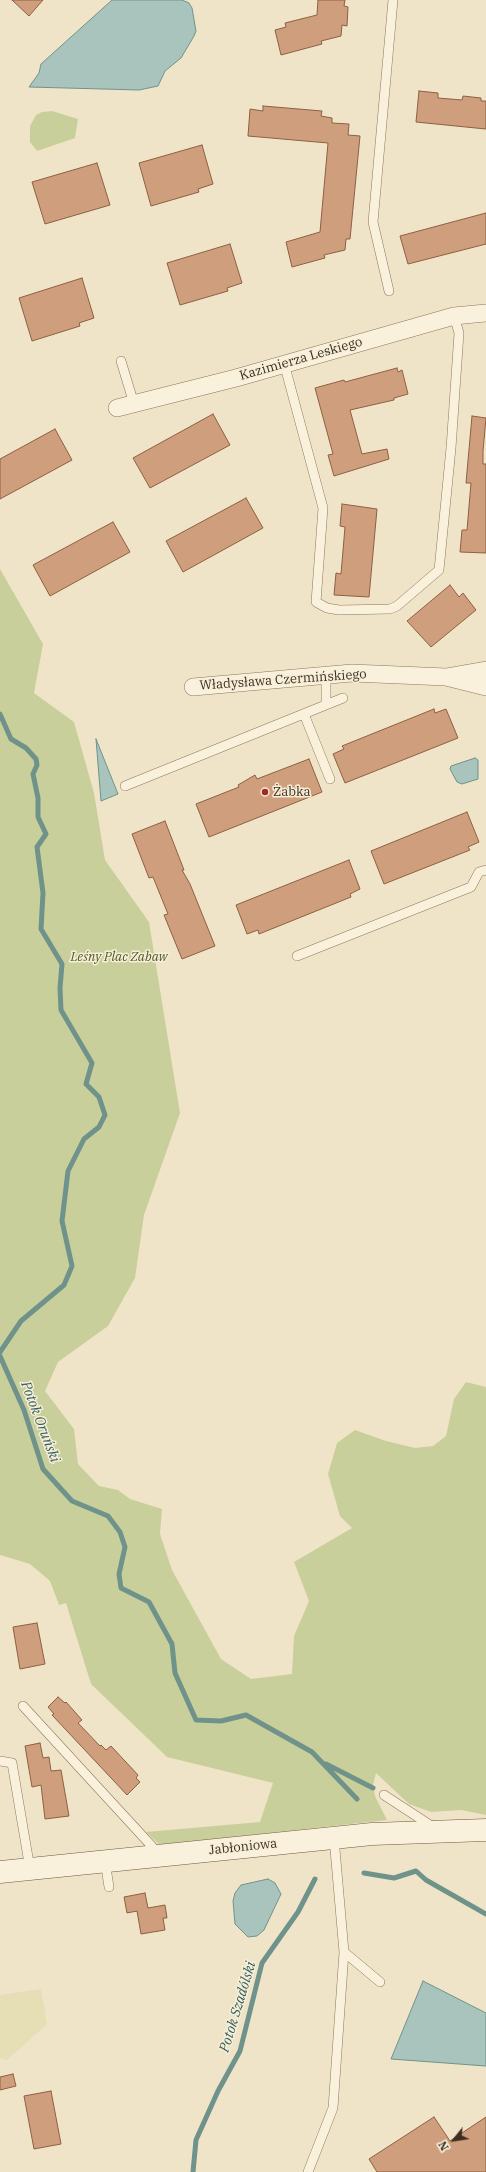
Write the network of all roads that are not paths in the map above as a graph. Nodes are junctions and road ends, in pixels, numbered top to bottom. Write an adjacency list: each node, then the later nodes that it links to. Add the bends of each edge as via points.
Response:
1 (393, 0): 2 (lane, via 373,222)
2 (389, 291)
3 (486, 313): 4 (street, Kazimierza Leskiego)
4 (454, 316): 6 (street, Kazimierza Leskiego); 6 (lane, via 459,333 452,448 439,570 397,606 390,609 339,610 316,602 323,508)
5 (121, 361): 7 (lane)
6 (284, 363): 7 (street, Kazimierza Leskiego)
7 (134, 404): 8 (street, Kazimierza Leskiego)
8 (117, 408)
9 (486, 670): 11 (street, Władysława Czermińskiego)
10 (326, 676): 11 (street, Władysława Czermińskiego, via 352,674); 12 (street, Władysława Czermińskiego); 15 (lane)
11 (446, 677): 13 (street, Władysława Czermińskiego)
12 (193, 687)
13 (486, 687)
14 (343, 698): 15 (lane)
15 (326, 705): 16 (lane)
16 (304, 714): 17 (lane); 18 (lane)
17 (330, 779)
18 (125, 786)
19 (486, 870): 20 (lane, via 479,872 471,887)
20 (297, 956)
21 (24, 1706): 27 (lane)
22 (0, 1761): 29 (lane, via 12,1762)
23 (384, 1795): 25 (lane)
24 (486, 1830): 25 (main road, Jabłoniowa)
25 (439, 1831): 26 (main road, Jabłoniowa)
26 (334, 1838): 27 (main road, Jabłoniowa); 32 (lane)
27 (160, 1856): 28 (main road, Jabłoniowa)
28 (105, 1861): 29 (main road, Jabłoniowa); 31 (lane)
29 (30, 1869): 30 (main road, Jabłoniowa)
30 (0, 1872)
31 (109, 1887)
32 (344, 1952): 33 (lane); 34 (lane, via 333,2108)
33 (380, 1982)
34 (308, 2172)

